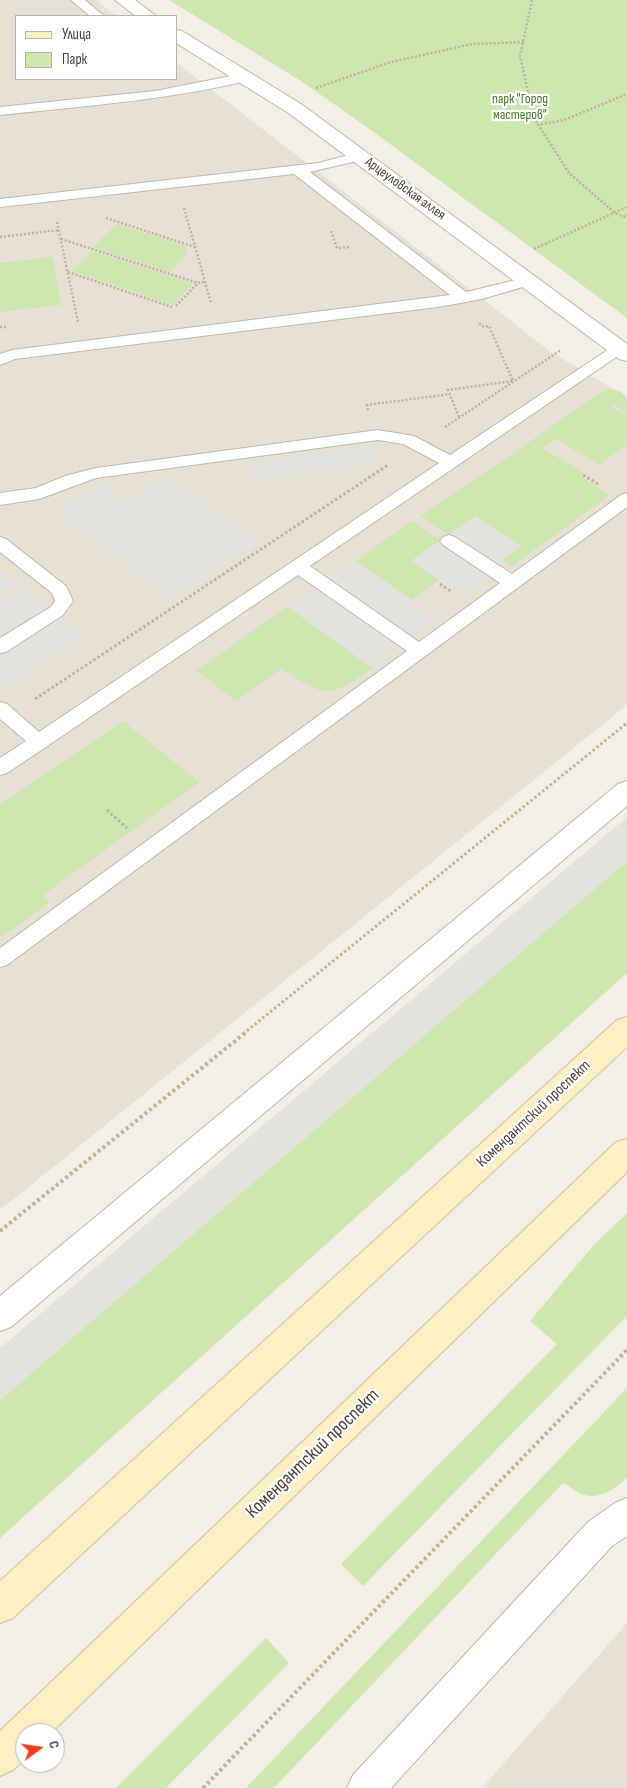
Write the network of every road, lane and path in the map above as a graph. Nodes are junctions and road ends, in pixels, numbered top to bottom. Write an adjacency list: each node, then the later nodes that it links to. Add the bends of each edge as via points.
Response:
1 (77, 0): 4 (lane)
2 (124, 0): 5 (street)
3 (532, 0): 7 (path)
4 (97, 15)
5 (146, 15)
6 (178, 36): 8 (street, Арцеуловская аллея)
7 (524, 42): 10 (path, via 472,44 391,62); 14 (path, via 520,56)
8 (246, 77): 11 (lane); 15 (street, Арцеуловская аллея)
9 (178, 79): 11 (lane)
10 (313, 89)
11 (193, 90): 13 (lane)
12 (627, 94): 14 (path, via 564,120)
13 (0, 111)
14 (537, 125): 21 (path, via 569,173)
15 (360, 156): 16 (lane); 27 (street, Арцеуловская аллея)
16 (297, 169): 17 (lane); 32 (lane)
17 (177, 183): 18 (lane); 26 (path)
18 (52, 199): 19 (lane); 23 (path); 26 (path)
19 (0, 203)
20 (627, 207): 21 (path)
21 (614, 213): 22 (path); 27 (path)
22 (627, 218)
23 (59, 230): 24 (path); 25 (path)
24 (0, 237)
25 (61, 238): 28 (path); 31 (path)
26 (196, 247): 30 (path)
27 (504, 263): 29 (street, Арцеуловская аллея)
28 (68, 272): 33 (path); 35 (path)
29 (528, 281): 32 (lane); 37 (street, Арцеуловская аллея)
30 (205, 282): 31 (path); 34 (path)
31 (198, 283): 33 (path)
32 (455, 299): 34 (lane); 39 (path, via 484,327 489,326)
33 (175, 308): 34 (path)
34 (218, 325): 35 (lane)
35 (83, 346): 38 (lane, via 12,355)
36 (561, 350): 39 (path)
37 (624, 351): 44 (lane)
38 (0, 360)
39 (513, 381): 40 (path, via 448,390); 41 (path)
40 (450, 394): 41 (path); 42 (path, via 367,405)
41 (459, 417): 43 (path)
42 (378, 435): 43 (lane, via 400,436); 45 (lane, via 96,473 39,494)
43 (420, 443): 44 (lane); 53 (path)
44 (451, 463): 49 (lane)
45 (0, 498)
46 (627, 499): 50 (lane)
47 (449, 540): 50 (lane)
48 (3, 550): 51 (lane, via 60,590 64,601 57,611)
49 (298, 566): 52 (lane); 55 (lane)
50 (513, 583): 52 (lane)
51 (0, 647)
52 (420, 652): 58 (lane)
53 (4, 713): 55 (lane)
54 (627, 722): 61 (path)
55 (39, 742): 56 (lane)
56 (0, 768)
57 (627, 791): 62 (street)
58 (0, 959)
59 (627, 1029): 65 (street, Комендантский проспект)
60 (627, 1152): 66 (street, Комендантский проспект)
61 (0, 1231)
62 (0, 1316)
63 (627, 1350): 67 (path)
64 (627, 1515): 68 (street, via 600,1534)
65 (0, 1605)
66 (0, 1757)
67 (203, 1788)
68 (366, 1788)

